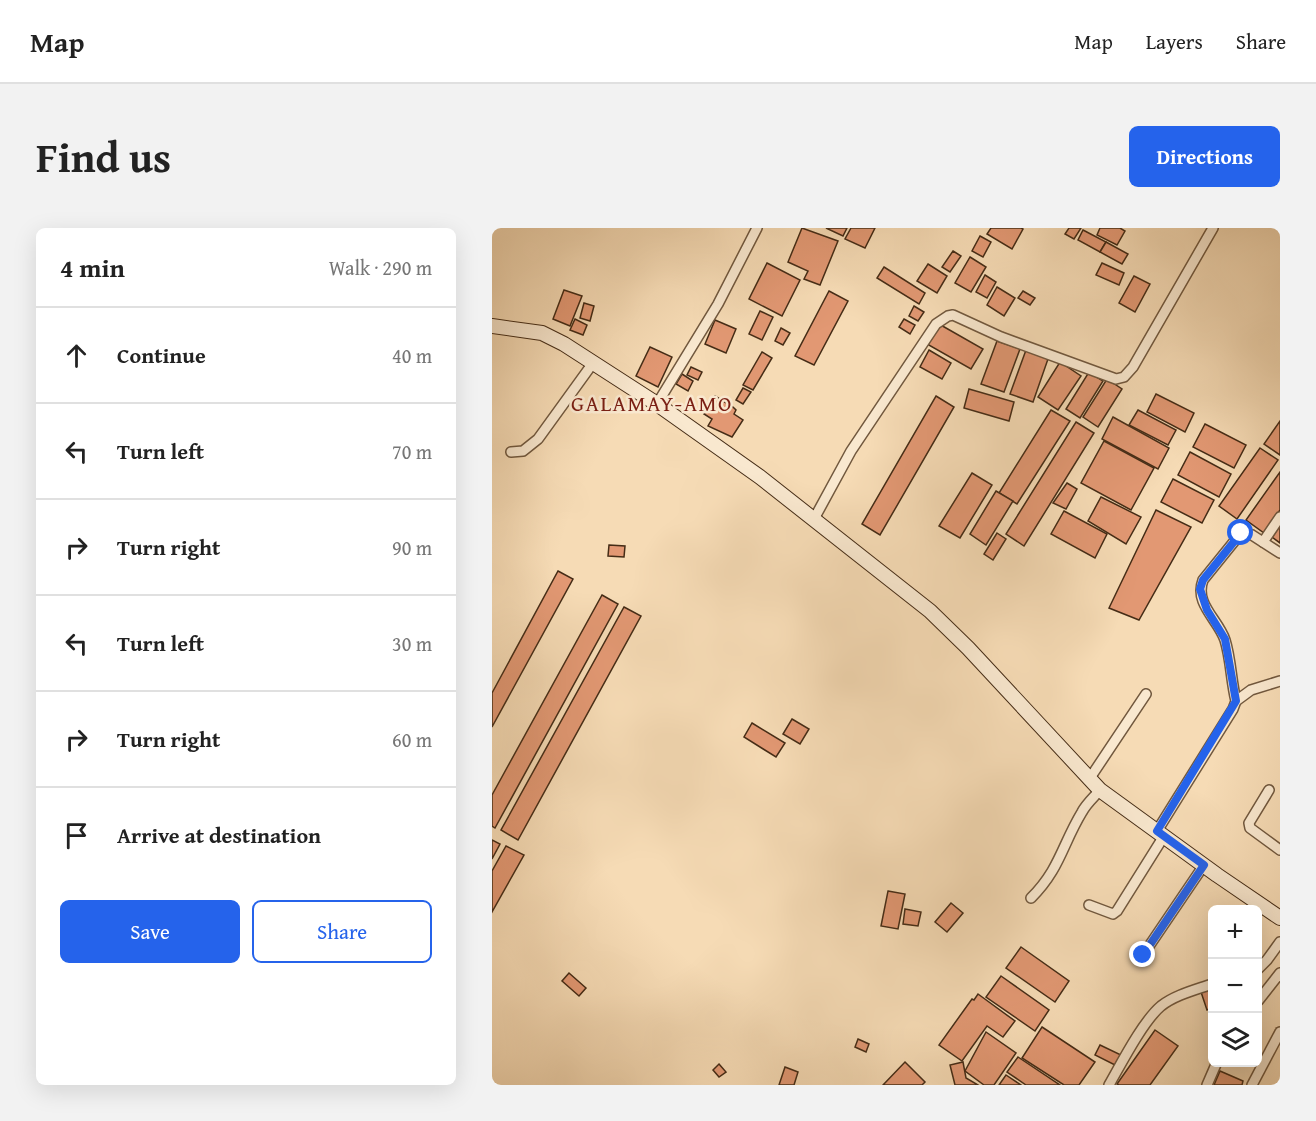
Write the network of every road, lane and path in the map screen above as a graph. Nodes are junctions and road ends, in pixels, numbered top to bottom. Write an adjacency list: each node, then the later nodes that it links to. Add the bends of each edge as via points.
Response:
1 (757, 228): 5 (street, via 718,304)
2 (1213, 228): 8 (street, via 1124,377 1116,379 1095,372 953,315 936,324 851,451)
3 (492, 326): 4 (street, via 542,333)
4 (593, 363): 5 (street); 6 (street, via 538,440 523,451)
5 (657, 404): 8 (street)
6 (511, 452)
7 (1280, 517): 9 (street)
8 (814, 519): 14 (street, via 930,611)
9 (1263, 542): 10 (street); 13 (street, via 1241,533 1200,589 1207,610 1225,639)
10 (1280, 554)
11 (1280, 681): 13 (street, via 1251,690)
12 (1146, 694): 14 (street)
13 (1236, 701): 17 (street)
14 (1090, 778): 15 (street)
15 (1100, 790): 17 (street); 20 (street, via 1082,811 1056,868)
16 (1269, 790): 18 (street, via 1249,823 1250,828)
17 (1161, 834): 19 (street); 21 (street, via 1117,911 1113,914)
18 (1280, 850)
19 (1204, 865): 22 (street); 24 (street)
20 (1031, 898)
21 (1089, 904)
22 (1280, 918)
23 (1280, 942): 25 (street)
24 (1143, 955)
25 (1262, 964)
26 (1280, 973): 28 (street)
27 (1208, 985): 31 (street, via 1161,1006)
28 (1262, 995)
29 (1280, 1032): 33 (street)
30 (1215, 1067): 32 (street)
31 (1109, 1085)
32 (1207, 1085)
33 (1252, 1085)

